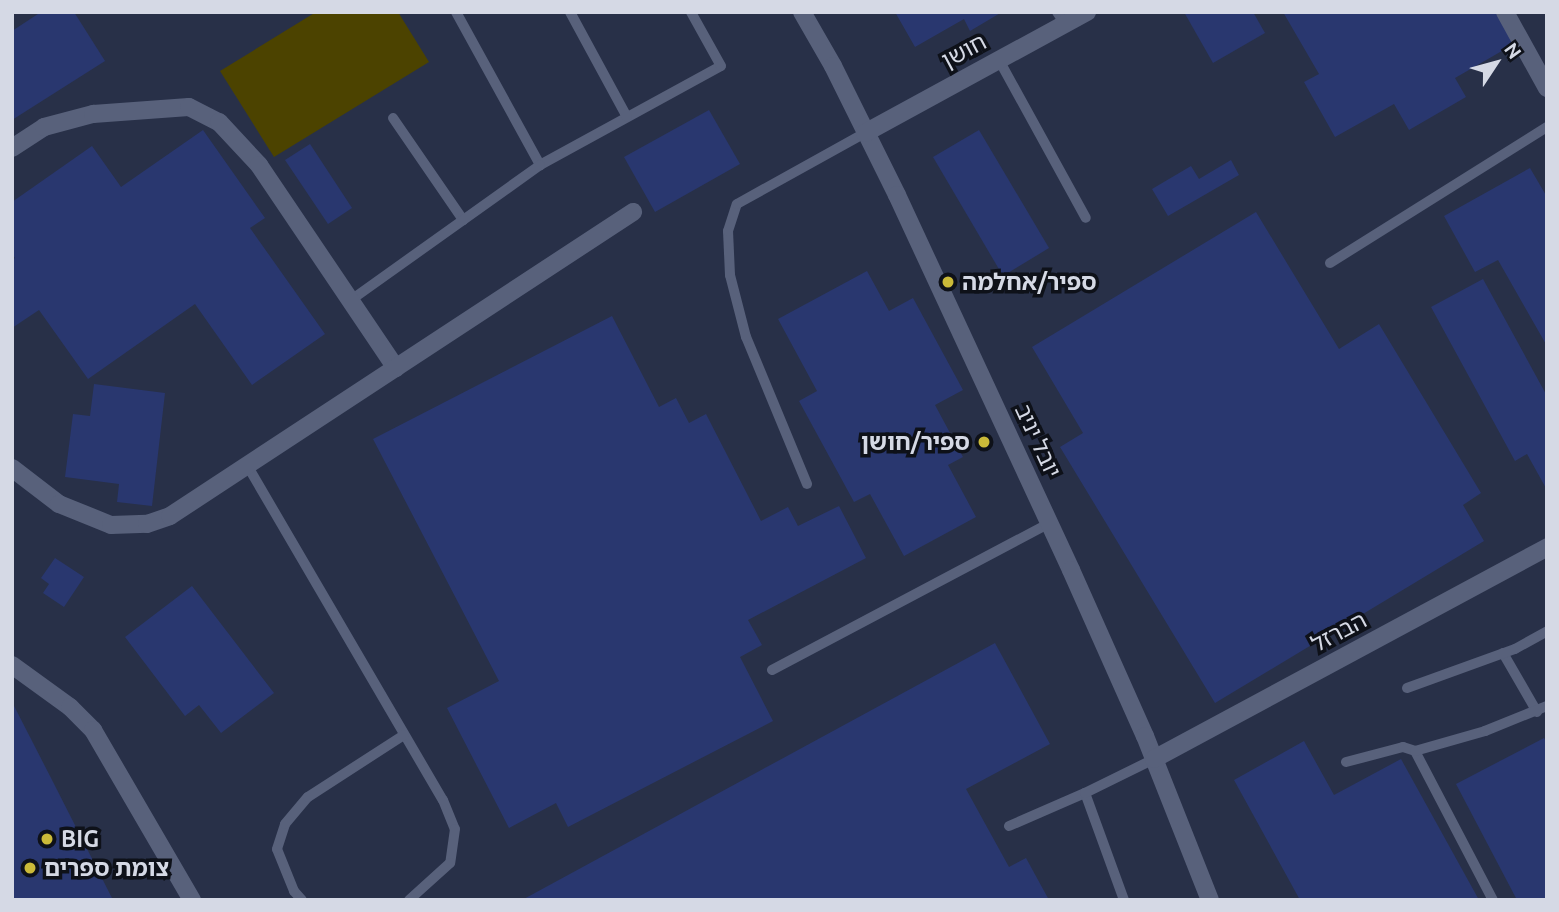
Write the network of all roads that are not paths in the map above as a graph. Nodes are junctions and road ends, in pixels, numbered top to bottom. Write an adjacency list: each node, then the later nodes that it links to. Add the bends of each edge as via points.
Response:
1 (456, 12): 15 (lane)
2 (570, 12): 10 (lane)
3 (691, 12): 10 (lane, via 721,66)
4 (802, 12): 13 (street, יובל יניב)
5 (1087, 12): 7 (street, חושן)
6 (1505, 12): 9 (street)
7 (1061, 18): 8 (street, חושן)
8 (999, 60): 13 (street, חושן); 17 (lane)
9 (1547, 88)
10 (627, 117): 15 (lane)
11 (393, 118): 18 (lane)
12 (1547, 127): 19 (lane)
13 (865, 133): 24 (lane, via 737,204 728,231 730,275 746,337); 25 (street, יובל יניב)
14 (12, 148): 20 (street, via 44,127 93,114 189,107 219,122 259,165)
15 (540, 165): 18 (lane)
16 (633, 212): 21 (street)
17 (1086, 218)
18 (463, 220): 20 (lane)
19 (1330, 263)
20 (351, 300): 21 (street)
21 (396, 368): 22 (street)
22 (247, 466): 23 (street, via 170,516 111,525 59,504); 33 (lane)
23 (12, 468)
24 (807, 484)
25 (1050, 523): 30 (lane); 35 (street, יובל יניב)
26 (1547, 547): 35 (street, הברזל)
27 (1547, 631): 28 (lane)
28 (1503, 653): 31 (lane); 32 (lane)
29 (12, 665): 39 (street, via 70,707 93,730)
30 (772, 670)
31 (1407, 688)
32 (1542, 709): 34 (lane)
33 (404, 735): 40 (lane, via 308,797 285,824 277,849); 41 (lane, via 455,829 450,863)
34 (1415, 751): 36 (lane, via 1403,747); 44 (lane)
35 (1154, 759): 37 (lane); 43 (street, יובל יניב)
36 (1346, 762)
37 (1085, 793): 38 (lane); 42 (lane)
38 (1009, 826)
39 (192, 900)
40 (302, 900)
41 (409, 900)
42 (1124, 900)
43 (1210, 900)
44 (1493, 900)

